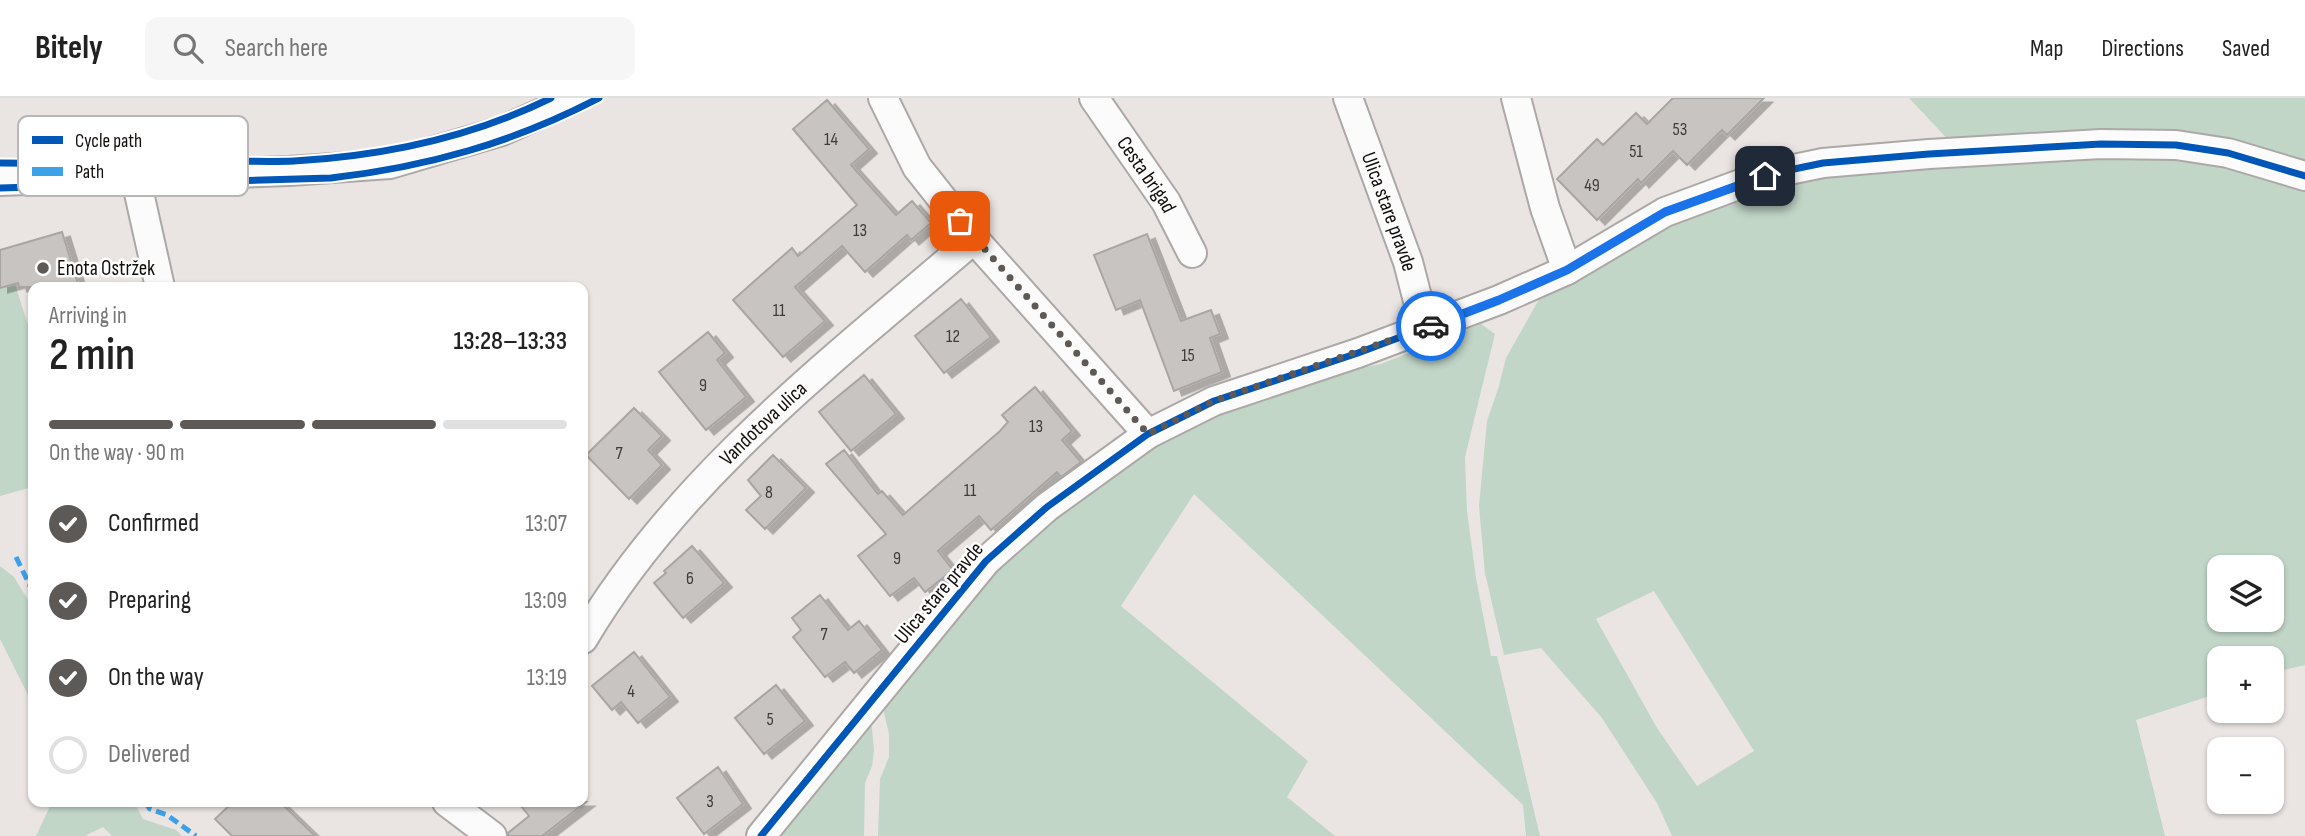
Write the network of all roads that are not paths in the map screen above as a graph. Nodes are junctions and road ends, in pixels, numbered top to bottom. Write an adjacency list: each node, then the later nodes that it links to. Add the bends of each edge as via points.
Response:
1 (575, 98): 6 (street, via 502,131 390,164)
2 (883, 98): 11 (street, via 917,167)
3 (1094, 98): 12 (street, Cesta brigad, via 1139,159)
4 (1348, 98): 15 (street, Ulica stare pravde, via 1408,262)
5 (1516, 98): 13 (street)
6 (248, 172)
7 (2305, 176): 13 (street, Ulica stare pravde, via 2228,153 2176,145 2101,144 1824,163 1765,176 1665,212)
8 (18, 180): 9 (street)
9 (0, 181)
10 (140, 196): 14 (street)
11 (974, 239): 16 (street); 17 (street, Vandotova ulica, via 803,386 681,504)
12 (1192, 253)
13 (1567, 270): 15 (street, Ulica stare pravde)
14 (159, 282)
15 (1425, 328): 16 (street, Ulica stare pravde, via 1214,401)
16 (1148, 434): 20 (street, Ulica stare pravde, via 1047,507 986,561)
17 (588, 632)
18 (457, 807): 19 (street)
19 (485, 820)
20 (761, 836)

